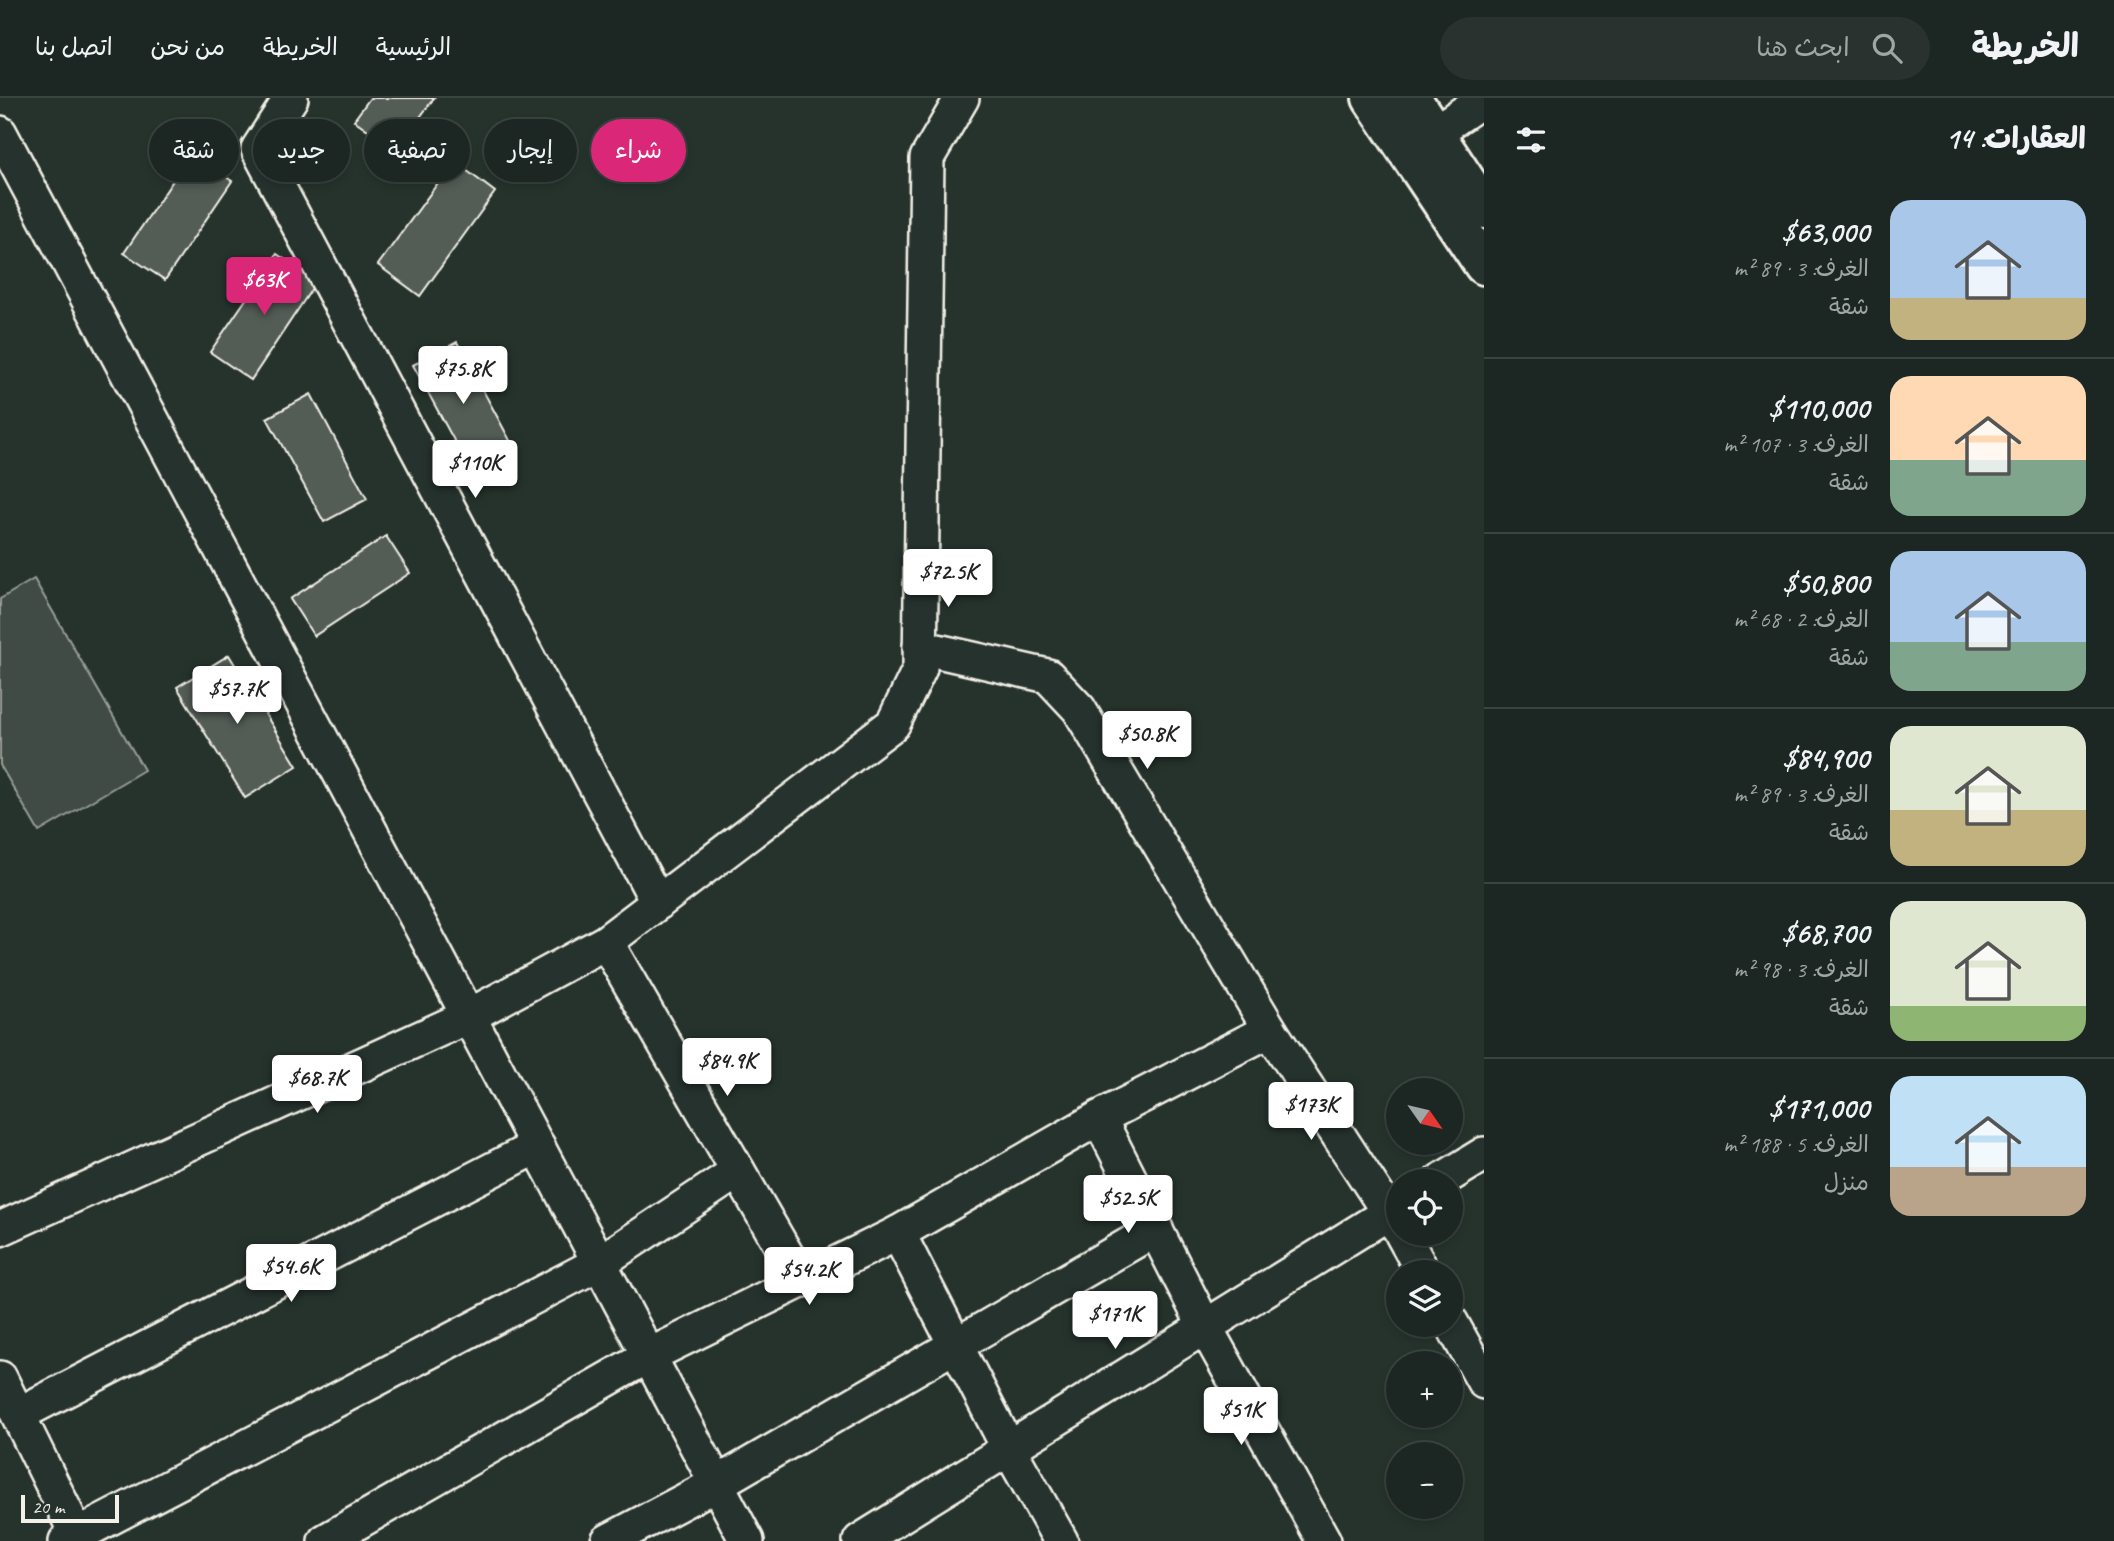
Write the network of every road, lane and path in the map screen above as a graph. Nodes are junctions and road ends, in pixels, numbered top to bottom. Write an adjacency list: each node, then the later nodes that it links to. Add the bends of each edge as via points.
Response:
1 (291, 98): 11 (street, via 258,149)
2 (962, 98): 10 (street, via 927,158)
3 (1372, 98): 9 (main road)
4 (1410, 98): 7 (main road)
5 (1484, 99): 7 (street)
6 (0, 133): 13 (street)
7 (1434, 133): 8 (main road)
8 (1484, 209)
9 (1484, 265)
10 (920, 647): 11 (street, via 920,668 893,724); 14 (street, via 1048,676 1079,709)
11 (658, 903): 12 (street)
12 (606, 942): 13 (street); 19 (street)
13 (469, 1016): 16 (street); 22 (street)
14 (1270, 1030): 15 (street); 20 (street)
15 (1099, 1118): 23 (street); 24 (street)
16 (538, 1146): 25 (street); 33 (street)
17 (1484, 1154): 18 (street)
18 (1460, 1169)
19 (738, 1171): 25 (street); 26 (street)
20 (1386, 1204)
21 (1386, 1226): 27 (street)
22 (0, 1229)
23 (1156, 1229): 27 (street); 29 (street)
24 (898, 1233): 26 (street); 29 (street)
25 (599, 1263): 30 (street); 36 (street)
26 (801, 1280): 30 (street)
27 (1205, 1327): 34 (street); 42 (street)
28 (1459, 1337): 32 (street)
29 (955, 1345): 34 (street); 35 (street)
30 (648, 1356): 35 (street); 37 (street)
31 (0, 1378): 33 (street)
32 (1484, 1382)
33 (19, 1414): 36 (street)
34 (1009, 1449): 40 (street); 41 (street)
35 (716, 1484): 38 (street); 39 (street)
36 (75, 1539)
37 (325, 1541)
38 (608, 1541)
39 (747, 1541)
40 (860, 1541)
41 (1061, 1541)
42 (1324, 1541)

